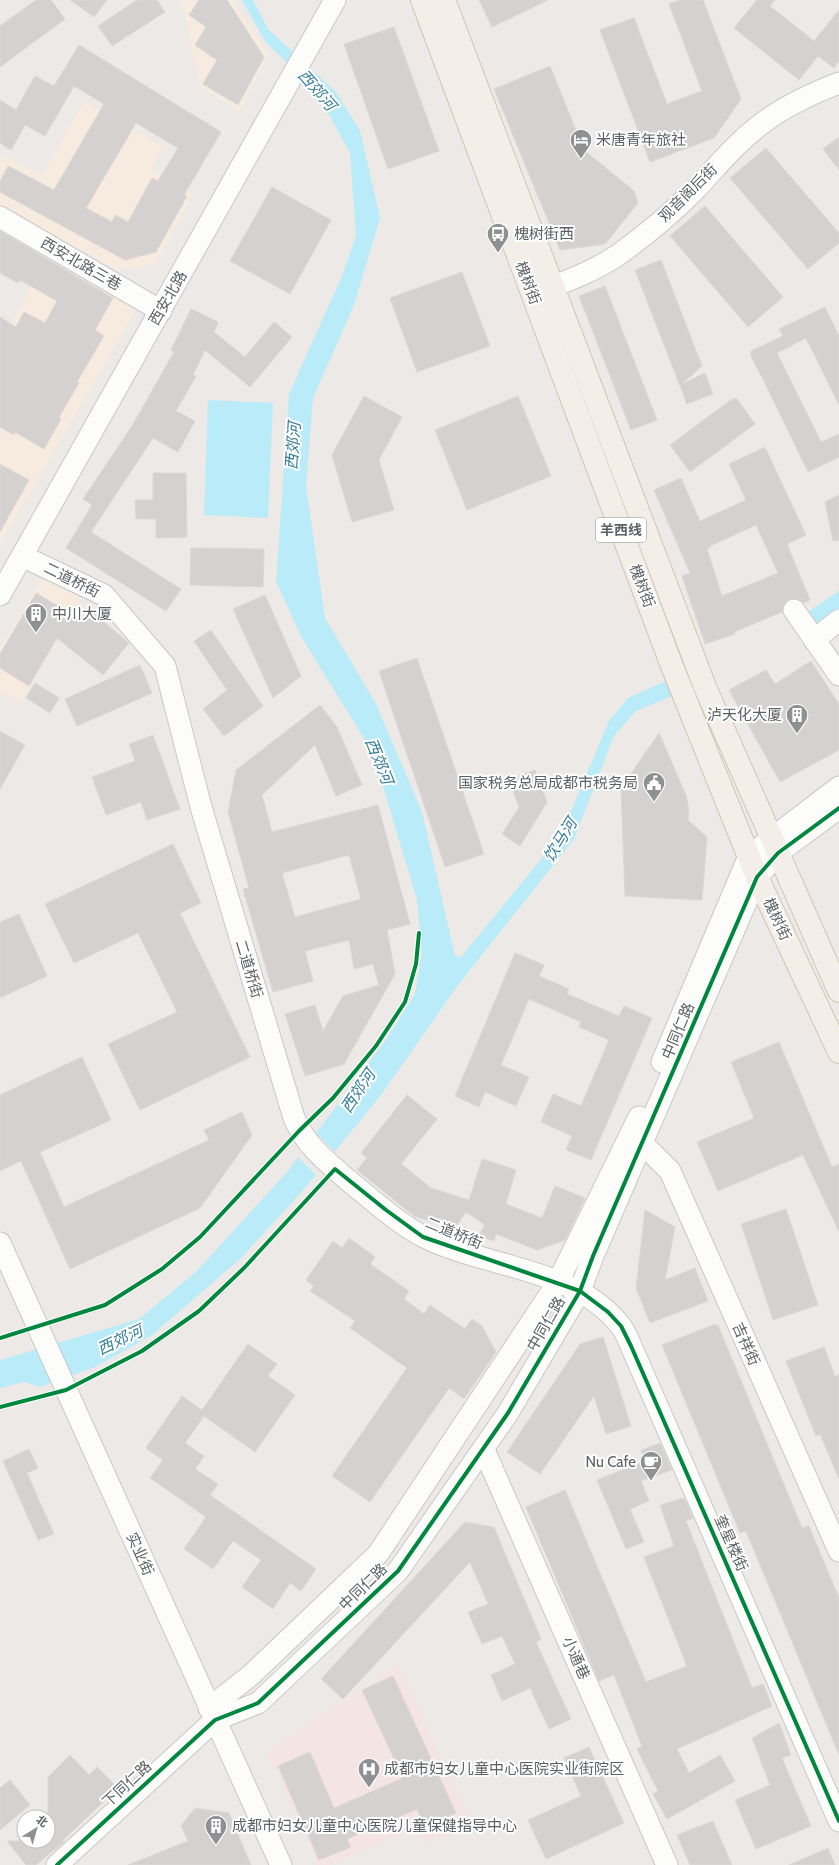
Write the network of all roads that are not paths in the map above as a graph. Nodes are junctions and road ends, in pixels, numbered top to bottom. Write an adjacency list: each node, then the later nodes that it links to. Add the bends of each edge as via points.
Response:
1 (336, 0): 8 (street, 西安北路)
2 (422, 0): 7 (main road, 槐树街 / 羊西线)
3 (444, 0): 6 (main road, 槐树街 / 羊西线)
4 (839, 83): 6 (street, 观音阁后街, via 810,95 764,122 723,158 696,188 658,223 617,255)
5 (0, 217): 8 (street, 西安北路三巷)
6 (553, 286): 7 (street, 观音阁后街); 17 (main road, 槐树街 / 羊西线, via 705,687)
7 (532, 294): 18 (main road, 槐树街 / 羊西线, via 672,666)
8 (161, 311): 9 (street, 西安北路)
9 (22, 556): 10 (street, 西安北路); 24 (street, 二道桥街, via 104,595 165,666 203,814 294,1118 299,1131 313,1150 386,1210 424,1237)
10 (0, 595)
11 (794, 610): 13 (street)
12 (839, 620): 13 (street)
13 (814, 640): 14 (street)
14 (839, 675)
15 (839, 787): 17 (street)
16 (839, 808): 17 (street)
17 (774, 846): 18 (street); 19 (street, 中同仁路); 20 (main road, 槐树街 / 羊西线)
18 (749, 856): 19 (main road, 槐树街 / 羊西线); 24 (street, 下同仁路, via 632,1134)
19 (757, 877): 21 (main road, 槐树街 / 羊西线); 22 (street, 中同仁路)
20 (839, 992)
21 (839, 1052)
22 (643, 1144): 25 (street, 中同仁路); 27 (street, 吉祥街, via 670,1171)
23 (0, 1243): 28 (street, 实业街)
24 (558, 1282): 25 (street, 二道桥街); 28 (street, 下同仁路, via 378,1554)
25 (580, 1291): 26 (street, 中同仁路); 29 (street, 奎星楼街, via 608,1312 621,1326 632,1346)
26 (484, 1450): 28 (street, 中同仁路, via 398,1571 258,1704); 32 (street, 小通巷)
27 (839, 1551)
28 (212, 1714): 30 (street, 下同仁路); 31 (street, 实业街)
29 (839, 1821)
30 (68, 1861)
31 (281, 1865)
32 (668, 1865)

